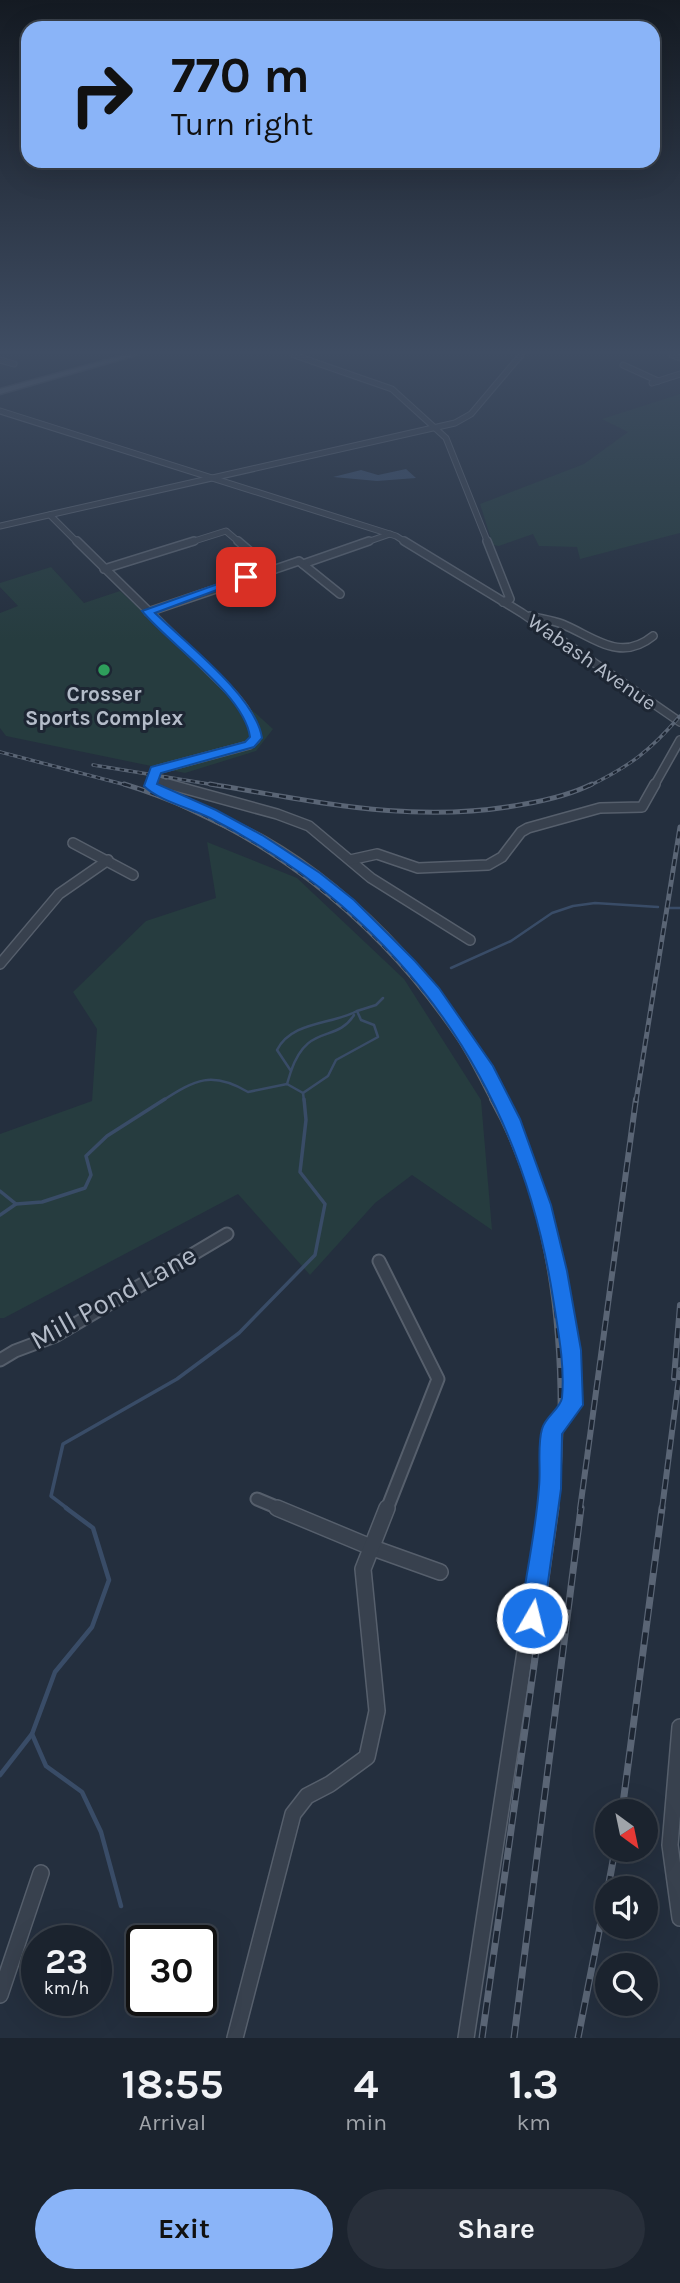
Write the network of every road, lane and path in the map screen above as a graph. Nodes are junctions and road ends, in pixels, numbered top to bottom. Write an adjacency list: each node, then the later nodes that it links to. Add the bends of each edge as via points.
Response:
1 (125, 450): 4 (street, Wabash Avenue)
2 (340, 450): 4 (street)
3 (451, 450): 12 (street, via 510,599)
4 (215, 478): 5 (street); 7 (street, Wabash Avenue)
5 (50, 515): 6 (street); 9 (street)
6 (0, 526)
7 (391, 533): 8 (street); 12 (street, Wabash Avenue)
8 (303, 564): 10 (street, via 299,561); 11 (street)
9 (104, 569): 10 (street, via 226,531); 13 (street)
10 (271, 569): 13 (street)
11 (340, 594)
12 (503, 602): 14 (street, Wabash Avenue)
13 (148, 611): 18 (street, via 247,710 256,734 254,742 156,770)
14 (522, 613): 15 (street, via 563,624 608,646 634,647); 16 (street, Wabash Avenue)
15 (653, 636)
16 (680, 722)
17 (680, 740): 21 (street, via 642,807 600,808 528,828 502,857 488,865 418,868 377,854)
18 (153, 779): 21 (street, via 299,821); 36 (street, via 150,786 258,838 315,877 410,965 487,1071 511,1119 542,1205 571,1350 572,1405 552,1430 550,1489 534,1605)
19 (73, 843): 20 (street)
20 (108, 860): 22 (street); 24 (street, via 59,894)
21 (350, 860): 23 (street)
22 (133, 875)
23 (470, 940)
24 (0, 964)
25 (227, 1234): 27 (street, Mill Pond Lane, via 55,1336)
26 (379, 1261): 29 (street, via 438,1379)
27 (0, 1360)
28 (257, 1499): 29 (street)
29 (373, 1548): 30 (street); 35 (street, via 363,1569 377,1711 367,1757 307,1796 293,1814)
30 (440, 1572)
31 (680, 1727): 33 (street, via 670,1845)
32 (41, 1873): 34 (street)
33 (680, 1918)
34 (0, 1995)
35 (235, 2038)
36 (466, 2038)

